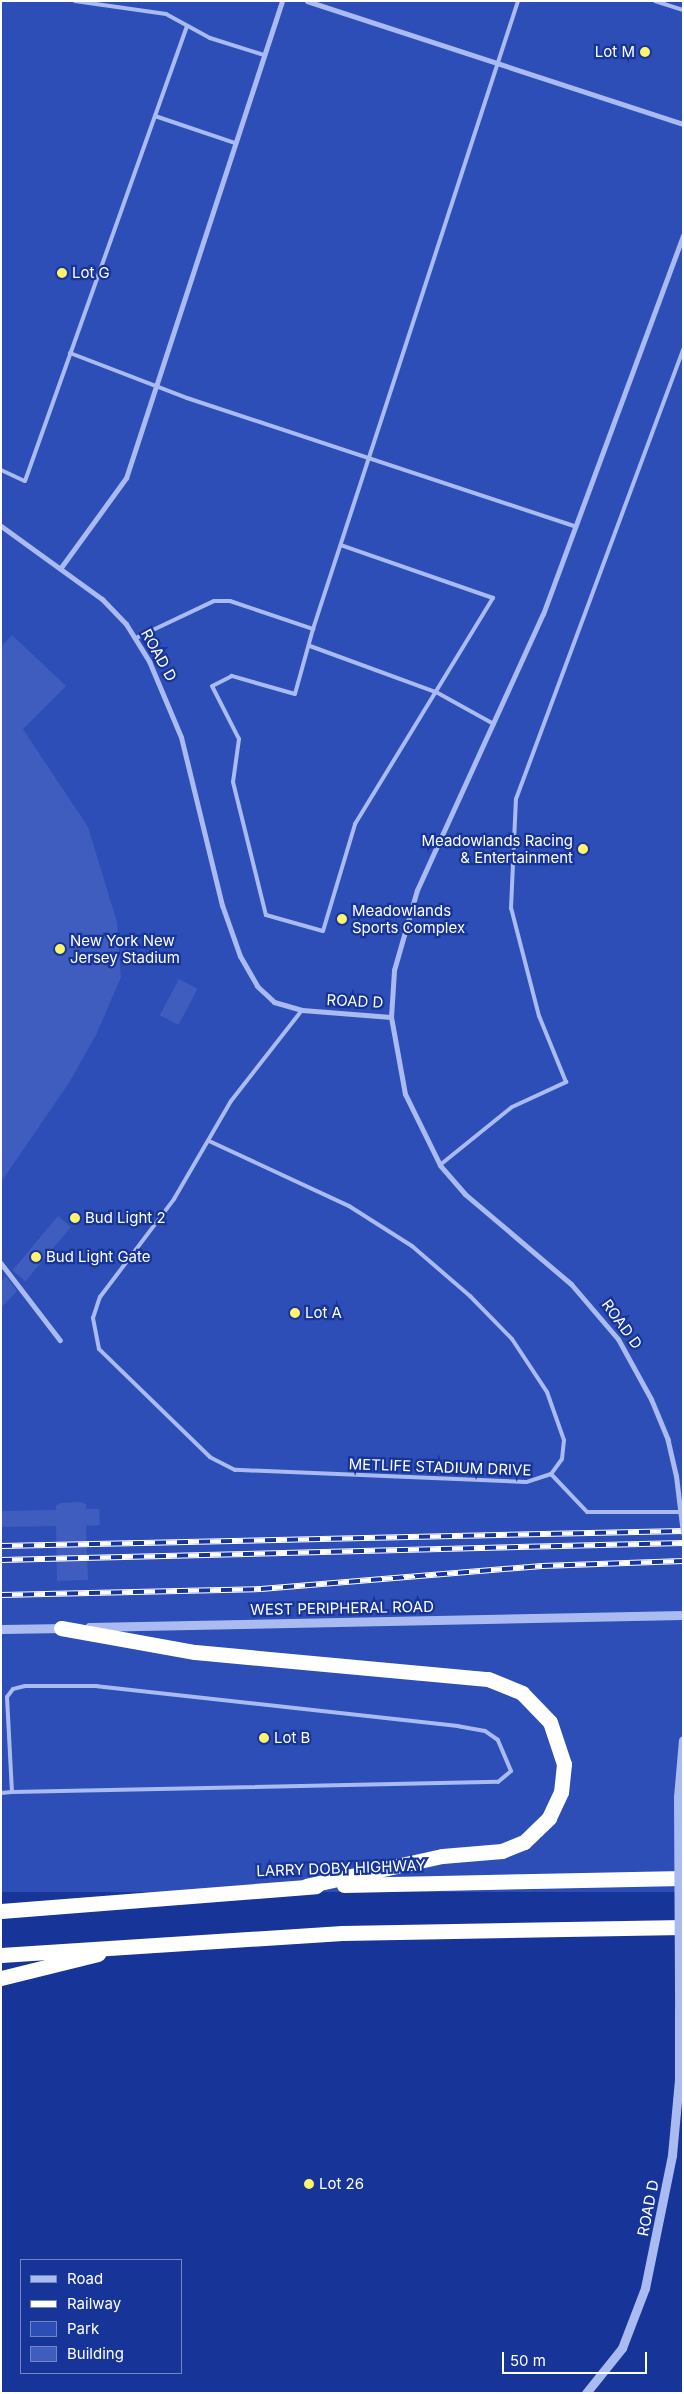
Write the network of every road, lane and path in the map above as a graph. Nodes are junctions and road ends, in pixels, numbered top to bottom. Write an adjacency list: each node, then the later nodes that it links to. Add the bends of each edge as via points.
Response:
1 (75, 1): 7 (lane, via 166,14)
2 (282, 1): 8 (street)
3 (307, 1): 9 (street)
4 (518, 1): 9 (lane)
5 (655, 1): 6 (lane)
6 (683, 10)
7 (187, 26): 8 (lane, via 210,38); 10 (lane)
8 (264, 55): 12 (street)
9 (495, 62): 11 (street); 17 (lane)
10 (155, 116): 12 (lane); 15 (lane)
11 (683, 124)
12 (235, 143): 16 (street)
13 (683, 235): 20 (street)
14 (683, 349): 31 (lane, via 516,799 511,908 539,1016 566,1082 512,1107)
15 (70, 353): 16 (lane); 18 (lane, via 24,481)
16 (156, 384): 17 (lane); 22 (street, via 126,478)
17 (369, 458): 20 (lane); 21 (lane)
18 (1, 470)
19 (1, 526): 22 (street, ROAD D)
20 (576, 527): 27 (street, via 543,614)
21 (341, 545): 23 (lane); 26 (lane, via 493,598)
22 (62, 566): 24 (street, ROAD D, via 108,605)
23 (314, 629): 24 (lane, via 230,601 214,601); 25 (lane)
24 (136, 638): 28 (street, ROAD D, via 168,700 181,737 222,905 240,956 265,996)
25 (310, 646): 26 (lane); 26 (lane, via 295,694 232,676 212,686 239,739 233,782 266,915 323,931 355,824)
26 (436, 692): 27 (lane)
27 (494, 724): 29 (street, via 417,890 394,970)
28 (302, 1010): 29 (street, ROAD D); 30 (lane, METLIFE STADIUM DRIVE, via 231,1101)
29 (391, 1017): 31 (street, ROAD D, via 405,1094)
30 (209, 1142): 34 (lane, METLIFE STADIUM DRIVE, via 357,1211 412,1246 470,1296 512,1339 546,1392 564,1440 562,1459); 34 (lane, METLIFE STADIUM DRIVE, via 174,1199 96,1307 95,1339 111,1365 210,1456 236,1470 526,1482)
31 (440, 1165): 36 (street, ROAD D, bridge, via 465,1194 571,1284 614,1332 651,1399 668,1440)
32 (1, 1263): 33 (street)
33 (60, 1340)
34 (551, 1474): 35 (lane, via 586,1512)
35 (683, 1512)
36 (683, 1533)
37 (683, 1615): 38 (street, WEST PERIPHERAL ROAD)
38 (61, 1628): 39 (street, WEST PERIPHERAL ROAD); 46 (highway, via 195,1652 488,1679 522,1693 550,1722 564,1764 561,1792 548,1818 524,1842 502,1851 442,1856)
39 (1, 1629)
40 (683, 1740): 52 (street, ROAD D, bridge, via 678,1797 679,2010 673,2145 645,2288 622,2348)
41 (12, 1792): 41 (lane, via 498,1782 511,1771 498,1740 485,1731 97,1686 25,1686 13,1689 7,1697); 42 (lane)
42 (1, 1793)
43 (683, 1868): 44 (highway)
44 (622, 1877): 45 (highway, LARRY DOBY HIGHWAY); 46 (highway, LARRY DOBY HIGHWAY)
45 (683, 1878)
46 (306, 1886): 47 (highway, LARRY DOBY HIGHWAY)
47 (1, 1911)
48 (683, 1927): 49 (highway, via 351,1933)
49 (124, 1948): 50 (highway); 51 (highway)
50 (1, 1954)
51 (1, 1978)
52 (586, 2393)

